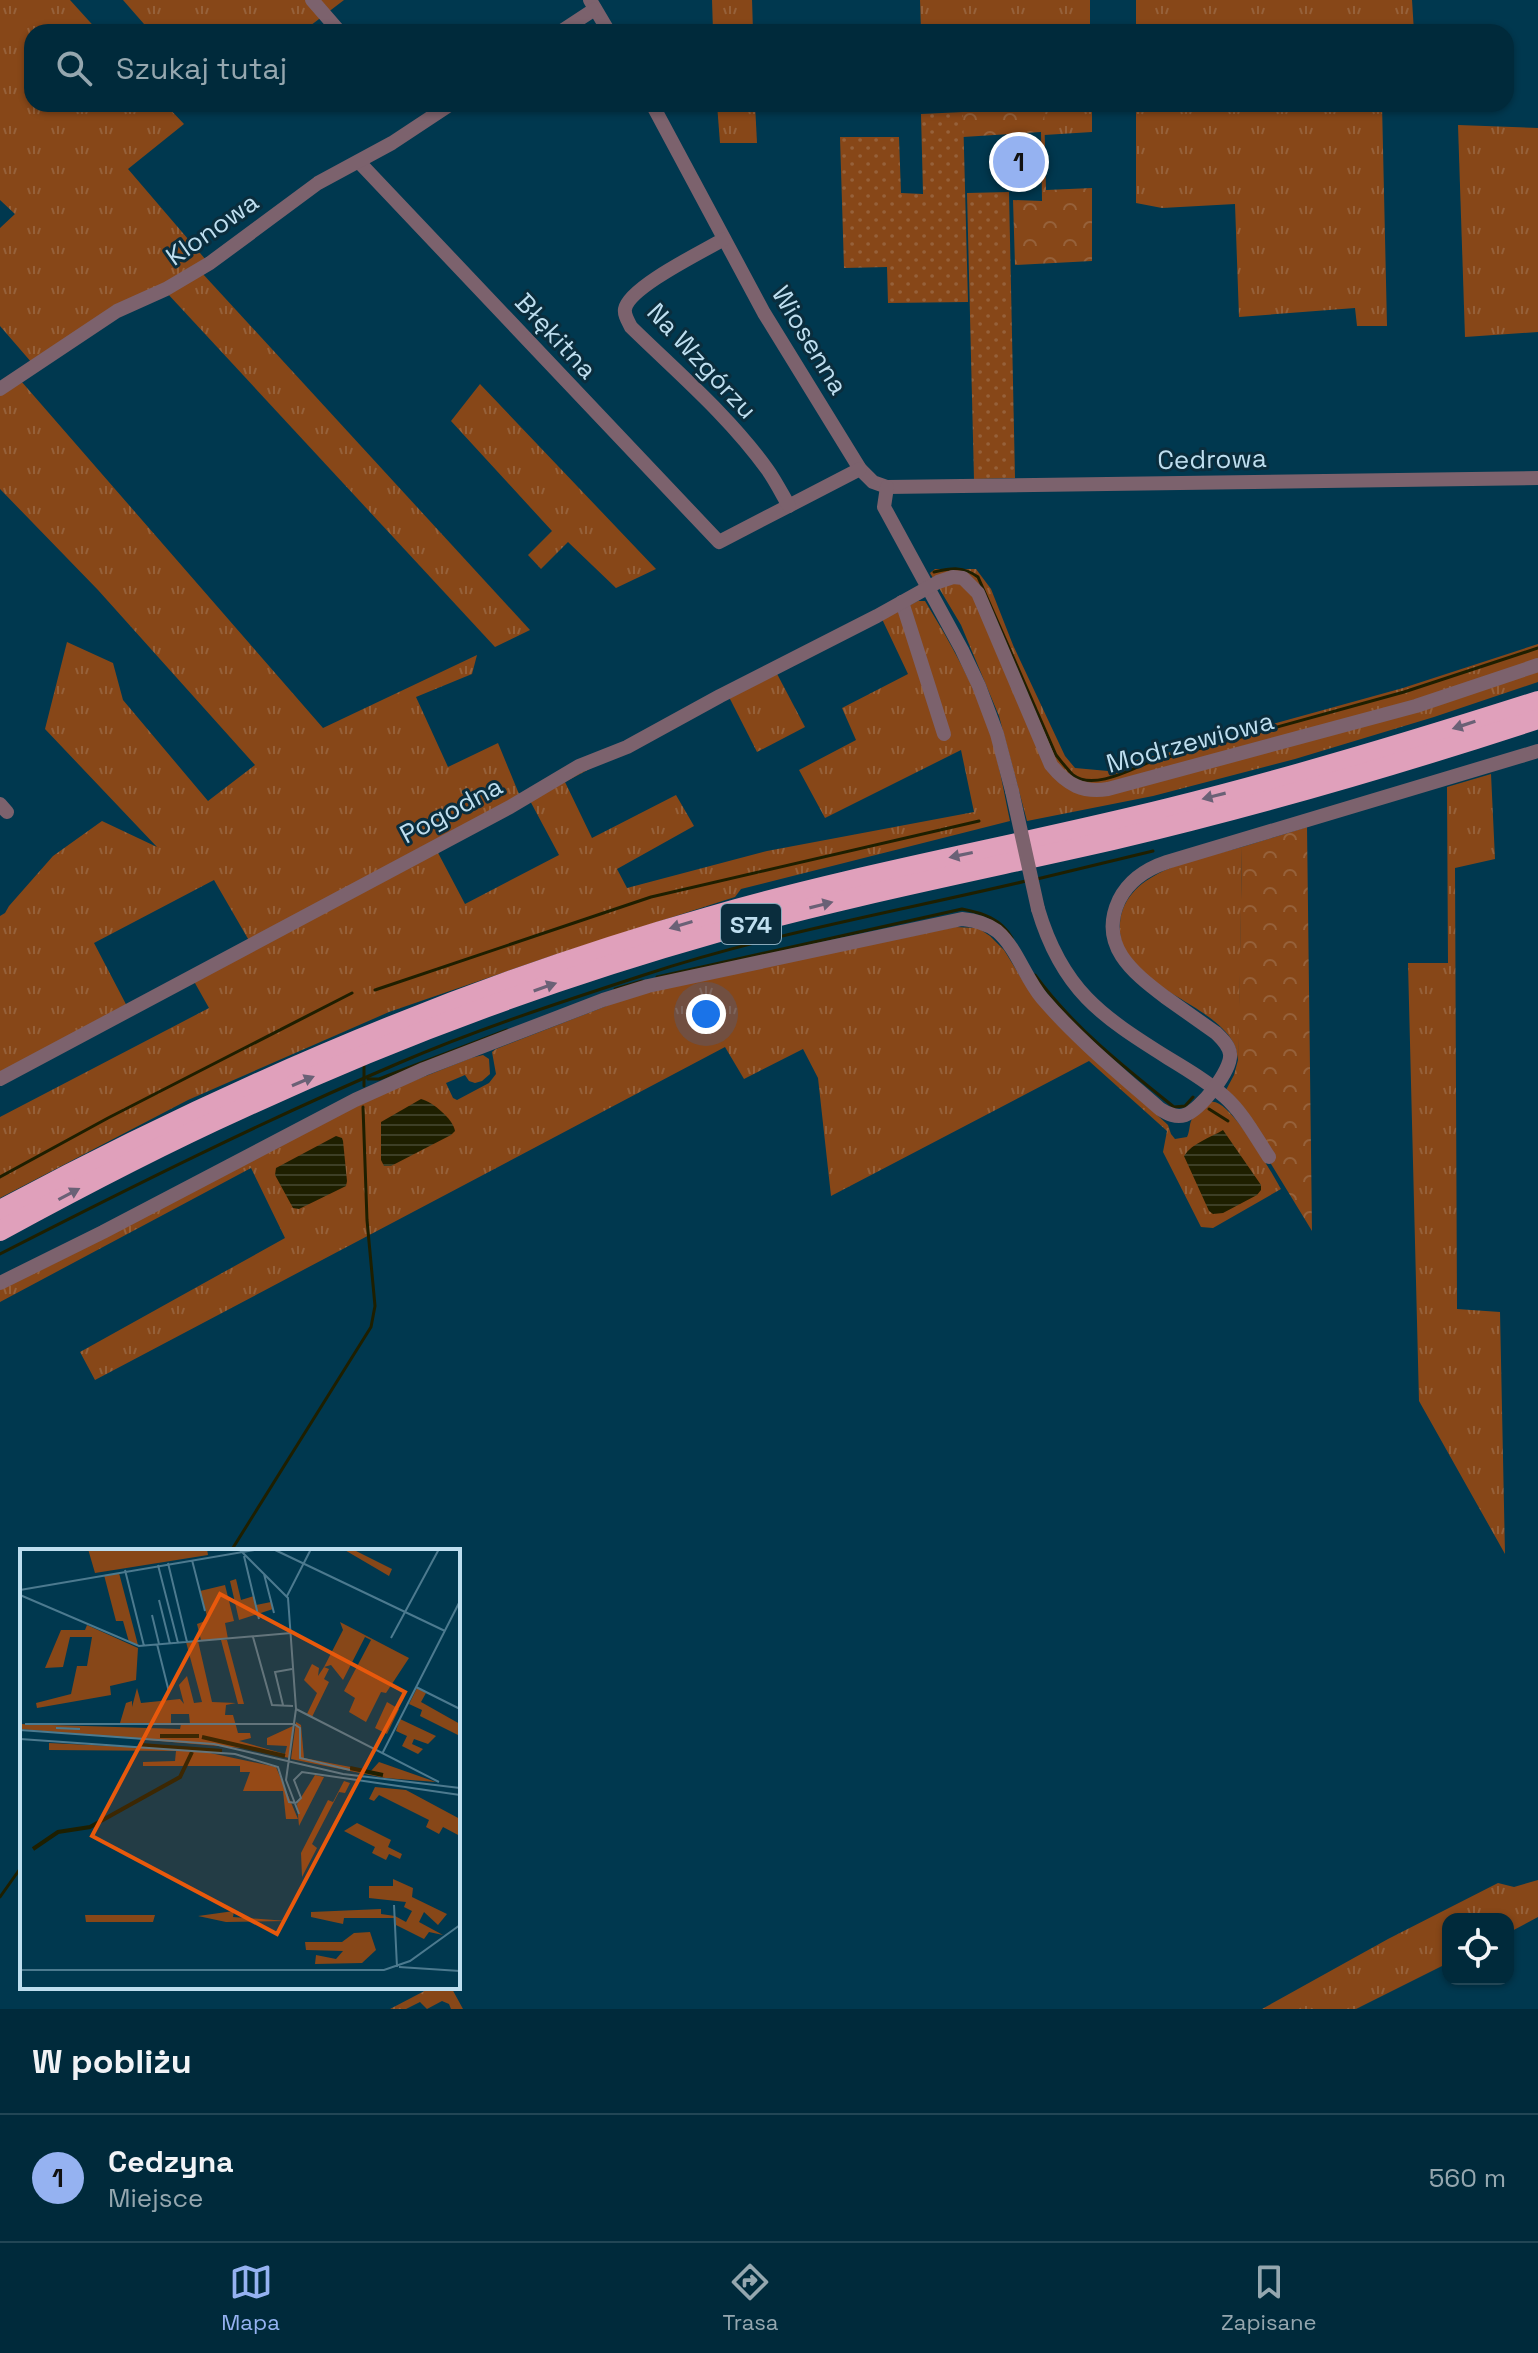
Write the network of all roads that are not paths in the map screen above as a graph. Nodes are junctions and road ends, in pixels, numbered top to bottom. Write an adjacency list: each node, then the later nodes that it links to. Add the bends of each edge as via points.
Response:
1 (312, 0): 3 (street)
2 (592, 4): 4 (street); 5 (street)
3 (333, 24)
4 (569, 24)
5 (604, 24)
6 (438, 112): 8 (street, Klonowa)
7 (656, 112): 9 (street, Wiosenna)
8 (359, 162): 10 (street, Klonowa, via 318,183 210,263 117,311); 14 (street, Błękitna, via 719,542)
9 (724, 239): 11 (street, Wiosenna); 14 (street, Na Wzgórzu, via 646,284 625,306 626,316 751,449)
10 (0, 389)
11 (860, 469): 13 (street, Wiosenna); 14 (street)
12 (1538, 478): 13 (street, Cedrowa)
13 (887, 487): 15 (street, via 884,507)
14 (789, 506)
15 (927, 589): 16 (street, Pogodna); 17 (street, Modrzewiowa, via 953,577 963,578 978,593 1051,765 1084,790 1108,789 1416,706); 23 (street, bridge, via 962,650 997,734 1038,909 1054,954 1087,1001)
16 (902, 602): 20 (street); 22 (street, Pogodna, via 627,747 579,766)
17 (1538, 665)
18 (1538, 701): 25 (highway, S74, one-way to 25, via 1239,790 826,886 594,951 318,1054)
19 (1538, 719): 26 (highway, S74, one-way to 19, via 293,1085 456,1018 587,972 784,915 1258,803)
20 (944, 734)
21 (1538, 751): 23 (street, via 1167,862 1133,880 1115,911 1117,948 1142,979 1226,1044 1229,1065)
22 (0, 1079)
23 (1213, 1088): 24 (street, via 1241,1115); 27 (street, via 1184,1116 1166,1113 1056,1013 996,931 971,920 944,922 603,1000 355,1100)
24 (1269, 1157)
25 (0, 1210)
26 (0, 1231)
27 (0, 1283)

